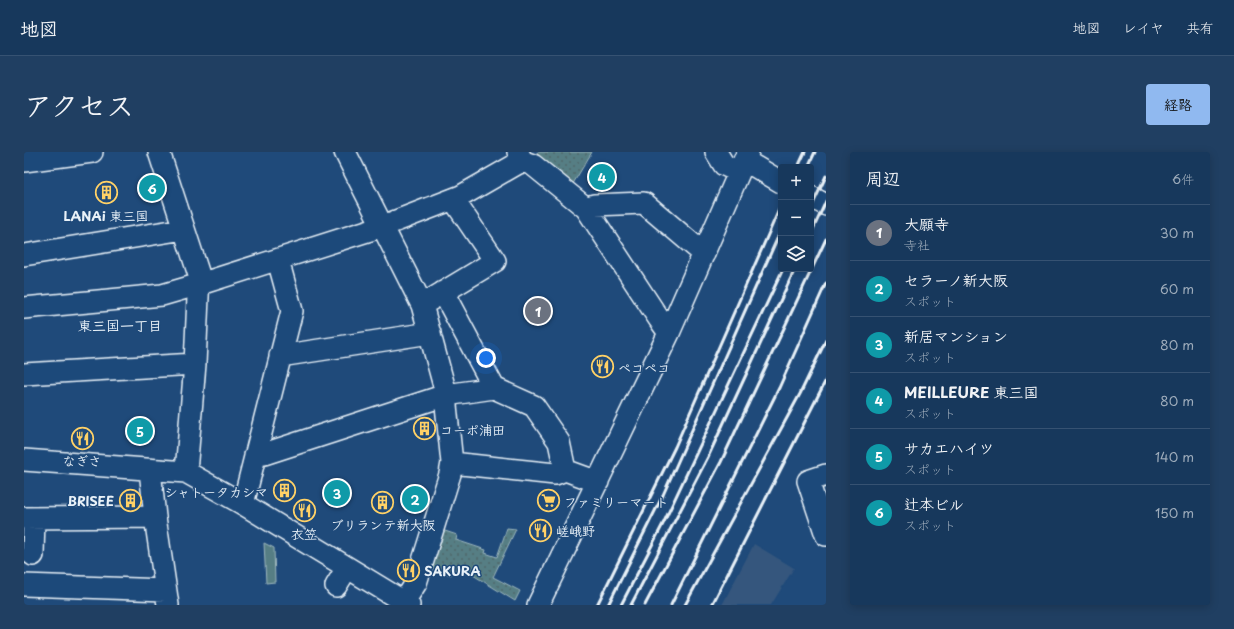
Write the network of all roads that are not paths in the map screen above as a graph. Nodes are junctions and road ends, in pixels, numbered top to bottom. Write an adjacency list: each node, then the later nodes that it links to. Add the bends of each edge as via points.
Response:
1 (92, 152): 6 (street)
2 (159, 152): 14 (street)
3 (345, 152): 13 (street)
4 (716, 152): 7 (street, via 724,165)
5 (520, 157): 10 (street); 12 (street, via 534,165)
6 (24, 161)
7 (744, 162): 8 (street); 15 (street)
8 (778, 180)
9 (814, 199): 11 (street)
10 (453, 200): 13 (street); 19 (street, via 495,261)
11 (826, 205)
12 (586, 208): 15 (street, via 594,205 644,203); 23 (street)
13 (383, 226): 17 (street); 20 (street)
14 (184, 229): 16 (street); 18 (street)
15 (704, 254): 23 (street)
16 (24, 255)
17 (278, 260): 18 (street); 24 (street, via 292,311)
18 (200, 284): 21 (street, via 162,295); 25 (street)
19 (444, 292): 20 (street); 27 (street)
20 (422, 305): 22 (street)
21 (24, 308)
22 (430, 333): 24 (street); 28 (street)
23 (669, 333): 36 (street)
24 (280, 356): 29 (street)
25 (195, 364): 26 (street); 34 (street)
26 (24, 374)
27 (494, 388): 28 (street); 33 (street, via 534,406 559,442)
28 (446, 396): 29 (street); 31 (street)
29 (255, 455): 37 (street)
30 (24, 460): 32 (street)
31 (452, 464): 33 (street, via 555,474); 46 (street, via 416,583)
32 (150, 470): 34 (street); 38 (street)
33 (565, 470): 36 (street)
34 (186, 472): 37 (street)
35 (826, 475): 40 (street, via 808,481)
36 (598, 482): 47 (street)
37 (243, 504): 42 (street)
38 (155, 517): 39 (street); 45 (street)
39 (29, 518): 41 (street)
40 (826, 535)
41 (33, 555)
42 (347, 568): 44 (street); 46 (street)
43 (24, 585): 45 (street)
44 (336, 586)
45 (167, 597)
46 (407, 604)
47 (538, 605)

